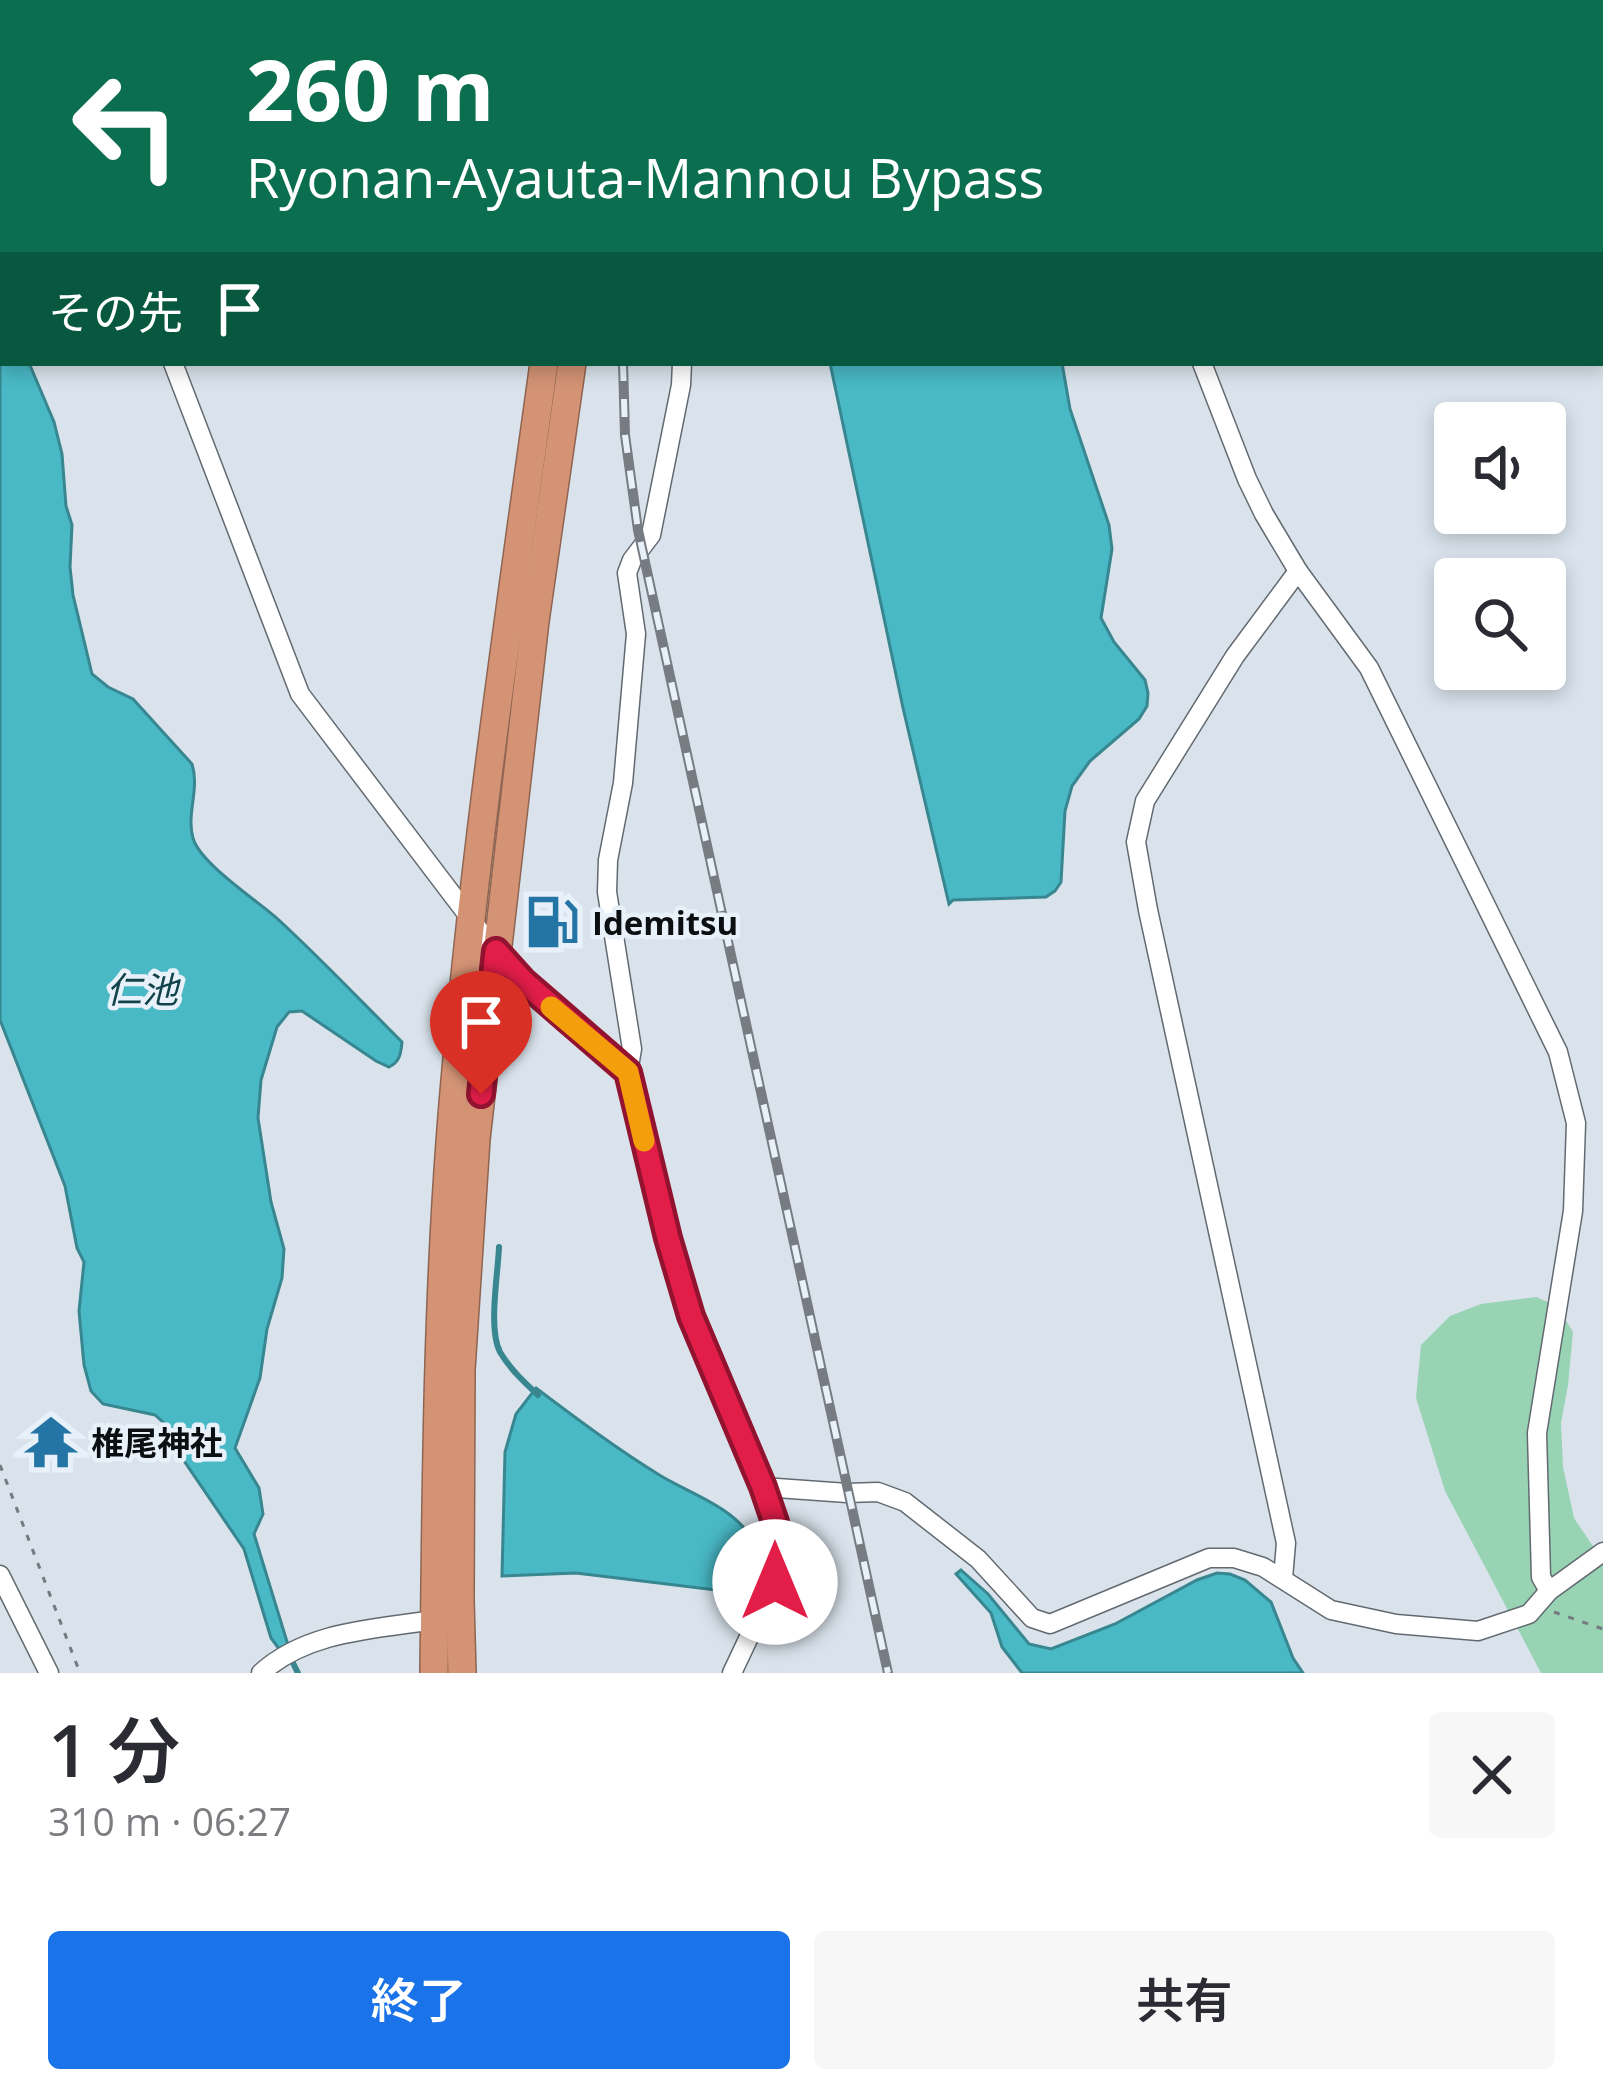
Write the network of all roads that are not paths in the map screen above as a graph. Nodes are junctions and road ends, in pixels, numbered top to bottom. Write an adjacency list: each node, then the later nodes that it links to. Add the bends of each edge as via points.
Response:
1 (174, 366): 7 (street, via 300,694)
2 (544, 366): 7 (highway)
3 (572, 366): 8 (highway)
4 (682, 366): 9 (street, via 651,535 627,573 636,634 607,892 632,1049)
5 (1203, 366): 6 (street, via 1247,479)
6 (1298, 571): 13 (street, via 1144,801 1136,842 1286,1543); 14 (street, via 1369,668 1558,1052 1576,1123 1573,1211 1537,1433)
7 (471, 917): 8 (street); 15 (highway, via 450,1156)
8 (496, 951): 9 (street); 20 (highway, via 461,1370)
9 (628, 1072): 10 (street, via 691,1316)
10 (763, 1487): 13 (street, via 878,1492 905,1502 979,1559 1032,1618 1049,1624 1209,1558 1234,1558); 16 (street, via 779,1552 775,1582)
11 (1603, 1552): 14 (street)
12 (0, 1575): 17 (street)
13 (1283, 1578): 14 (street, via 1331,1610 1432,1628 1478,1631 1529,1614)
14 (1543, 1599)
15 (434, 1620): 18 (street, via 319,1641); 19 (highway)
16 (735, 1672)
17 (49, 1673)
18 (261, 1673)
19 (434, 1673)
20 (462, 1673)

